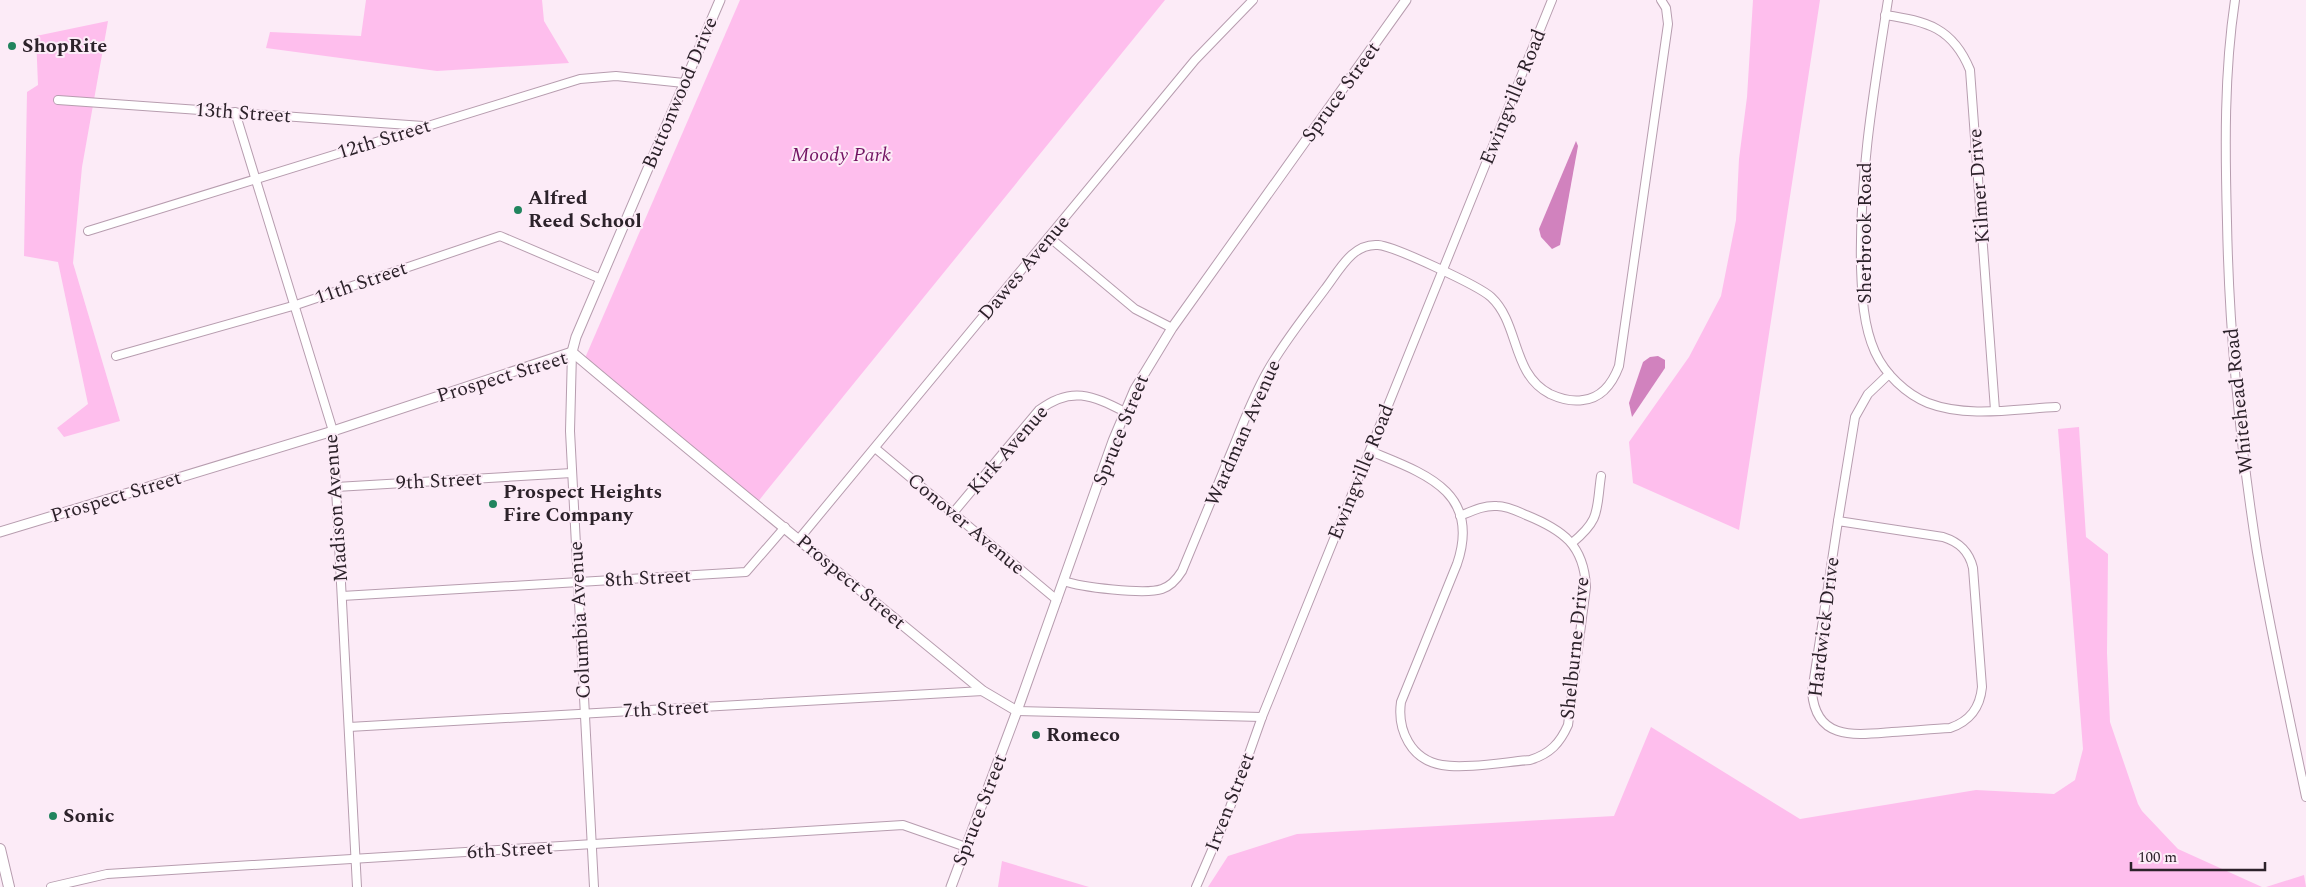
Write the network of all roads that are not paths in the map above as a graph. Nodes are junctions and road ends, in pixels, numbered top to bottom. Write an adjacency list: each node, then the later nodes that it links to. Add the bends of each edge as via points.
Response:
1 (720, 0): 9 (street, Buttonwood Drive)
2 (1253, 0): 15 (street, Dawes Avenue, via 1195,60)
3 (1406, 0): 19 (street, Spruce Street)
4 (1552, 0): 16 (street, Ewingville Road)
5 (1661, 0): 16 (street, Wardman Avenue, via 1666,8 1668,24 1619,366 1606,389 1588,400 1578,401 1544,391 1529,377 1519,359 1501,309 1480,288)
6 (1888, 0): 8 (street, Sherbrook Road)
7 (2235, 0): 48 (street, Whitehead Road, via 2228,60 2226,158 2229,281 2236,378 2257,553)
8 (1886, 15): 22 (street, Sherbrook Road, via 1866,151 1861,245 1862,291 1869,333 1875,352); 24 (street, Kilmer Drive, via 1916,19 1941,30 1959,47 1970,70)
9 (684, 83): 12 (street, 12th Street, via 616,76 580,79); 17 (street, Buttonwood Drive)
10 (58, 100): 11 (street, 13th Street)
11 (235, 112): 12 (street, 13th Street); 13 (street, Madison Avenue)
12 (428, 126): 13 (street, 12th Street)
13 (256, 179): 14 (street, 12th Street); 18 (street, Madison Avenue)
14 (88, 230)
15 (1049, 238): 19 (street, via 1135,308); 27 (street, Dawes Avenue)
16 (1442, 271): 28 (street, Ewingville Road); 39 (street, Wardman Avenue, via 1386,246 1368,246 1351,254 1266,374 1177,579 1154,591 1077,586)
17 (601, 278): 18 (street, 11th Street, via 500,236); 20 (street, Buttonwood Drive)
18 (296, 305): 21 (street, 11th Street); 26 (street, Madison Avenue)
19 (1172, 328): 25 (street, Spruce Street, via 1153,356)
20 (572, 352): 26 (street, Prospect Street); 29 (street, Columbia Avenue); 35 (street, Prospect Street)
21 (116, 356)
22 (1889, 374): 24 (street, Sherbrook Road, via 1913,395 1934,405 1958,410); 34 (street, Hardwick Drive, via 1868,394 1855,417)
23 (2056, 407): 24 (street, Sherbrook Road)
24 (1995, 410)
25 (1125, 412): 32 (street, Kirk Avenue, via 1080,394 1048,403); 39 (street, Spruce Street)
26 (333, 431): 31 (street, Madison Avenue); 36 (street, Prospect Street)
27 (875, 448): 32 (street, Conover Avenue); 37 (street, Dawes Avenue)
28 (1370, 451): 33 (street, Shelburne Drive, via 1436,481 1452,498); 46 (street, Ewingville Road)
29 (572, 473): 31 (street, 9th Street); 40 (street, Columbia Avenue)
30 (1601, 476): 38 (street, via 1592,525)
31 (336, 487): 41 (street, Madison Avenue)
32 (953, 513): 42 (street, Conover Avenue)
33 (1460, 516): 38 (street, Shelburne Drive, via 1487,506 1508,507 1548,524); 38 (street, Shelburne Drive, via 1461,551 1401,702 1400,712 1403,733 1414,750 1427,760 1442,765 1530,760 1550,751 1564,736 1586,586 1583,565)
34 (1838, 522): 34 (street, Hardwick Drive, via 1812,692 1820,718 1835,730 1855,735 1950,728 1960,724 1974,712 1982,687 1973,568 1966,552 1943,537)
35 (786, 528): 37 (street, Prospect Street); 40 (street, 8th Street, via 746,572)
36 (0, 532)
37 (800, 539): 43 (street, Prospect Street)
38 (1572, 543)
39 (1064, 581): 42 (street, Spruce Street)
40 (578, 582): 41 (street, 8th Street); 45 (street, Columbia Avenue)
41 (342, 596): 47 (street, Madison Avenue)
42 (1057, 600): 44 (street, Spruce Street)
43 (982, 691): 44 (street, Prospect Street); 45 (street, 7th Street)
44 (1017, 711): 46 (street); 50 (street, Spruce Street)
45 (585, 714): 47 (street, 7th Street); 49 (street, Columbia Avenue)
46 (1262, 717): 58 (street, Irven Street, via 1228,813)
47 (349, 727): 52 (street, Madison Avenue)
48 (2306, 797)
49 (592, 845): 50 (street, 6th Street, via 903,825); 52 (street, 6th Street); 56 (street, Columbia Avenue)
50 (966, 847): 57 (street, Spruce Street)
51 (0, 849): 53 (main road)
52 (356, 860): 54 (street, 6th Street, via 107,874); 55 (street, Madison Avenue)
53 (9, 887)
54 (51, 887)
55 (357, 887)
56 (594, 887)
57 (951, 887)
58 (1196, 887)

